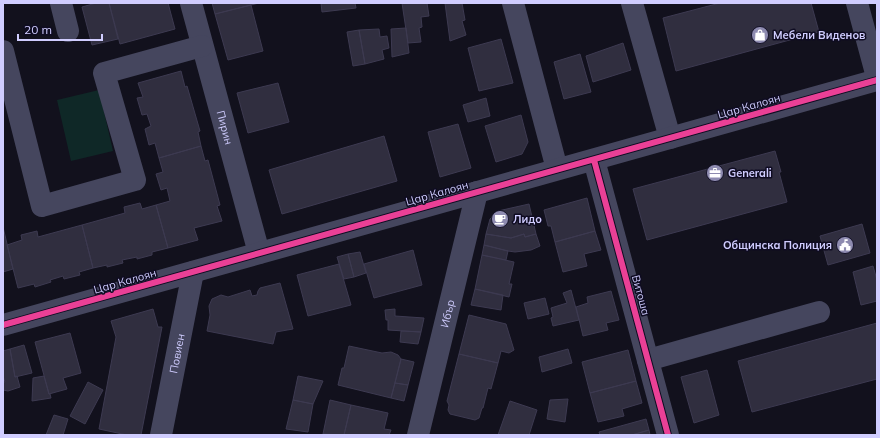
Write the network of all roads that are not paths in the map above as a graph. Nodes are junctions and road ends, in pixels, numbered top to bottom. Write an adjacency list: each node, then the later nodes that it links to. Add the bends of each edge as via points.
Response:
1 (61, 3): 6 (street)
2 (191, 3): 7 (street, Пирин)
3 (513, 3): 12 (street)
4 (632, 3): 10 (street)
5 (857, 3): 9 (street)
6 (68, 31)
7 (202, 46): 8 (street, via 104,73 135,180 42,206); 14 (street, Пирин)
8 (3, 51)
9 (877, 79): 10 (street, Цар Калоян)
10 (670, 138): 11 (street, Цар Калоян)
11 (594, 160): 12 (street, Цар Калоян); 18 (street, Витоша)
12 (557, 169): 13 (street, Цар Калоян)
13 (477, 192): 14 (street, Цар Калоян); 20 (street, Ибър)
14 (259, 253): 15 (street, Цар Калоян)
15 (193, 272): 17 (street, Цар Калоян); 19 (street, Повиен)
16 (819, 312): 18 (street)
17 (3, 325)
18 (648, 360): 21 (street, Витоша)
19 (161, 435)
20 (418, 435)
21 (668, 435)

